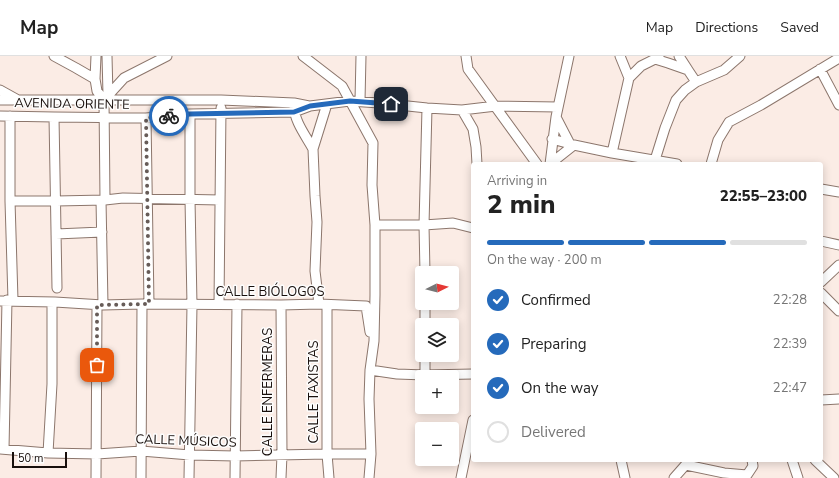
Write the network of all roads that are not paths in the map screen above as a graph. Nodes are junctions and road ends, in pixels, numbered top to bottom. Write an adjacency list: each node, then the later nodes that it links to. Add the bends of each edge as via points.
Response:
1 (54, 56): 18 (street)
2 (96, 56): 18 (street)
3 (107, 56): 21 (street)
4 (167, 56): 21 (street, via 124,78)
5 (303, 56): 25 (street, via 342,86)
6 (362, 56): 26 (street)
7 (466, 56): 29 (street, via 468,69)
8 (569, 56): 30 (street)
9 (679, 56): 16 (street)
10 (739, 56): 19 (street, via 724,70)
11 (621, 58): 14 (street); 17 (street)
12 (657, 58): 14 (street); 16 (street)
13 (839, 58): 15 (street)
14 (641, 66): 17 (street)
15 (820, 69): 28 (street); 52 (street, via 729,122 718,140)
16 (688, 70): 19 (street)
17 (630, 78): 45 (street)
18 (95, 79): 21 (street, via 97,91)
19 (696, 82): 46 (street, via 676,100)
20 (0, 90): 23 (street)
21 (106, 98): 23 (street, AVENIDA ORIENTE); 24 (street, AVENIDA ORIENTE); 39 (street)
22 (0, 100): 23 (street, AVENIDA ORIENTE)
23 (18, 100)
24 (221, 100): 31 (street, AVENIDA ORIENTE); 35 (street)
25 (350, 101): 26 (street, AVENIDA ORIENTE); 27 (street, AVENIDA ORIENTE); 61 (street, via 373,143 372,185)
26 (360, 101): 32 (street, AVENIDA ORIENTE)
27 (327, 104): 31 (street, AVENIDA ORIENTE); 44 (street)
28 (839, 105)
29 (496, 106): 30 (street, AVENIDA ORIENTE); 33 (street, AVENIDA ORIENTE); 48 (street)
30 (558, 107): 40 (street)
31 (294, 108): 35 (street, AVENIDA ORIENTE); 44 (street, via 298,122)
32 (427, 108): 33 (street, AVENIDA ORIENTE); 62 (street)
33 (462, 110): 47 (street, via 473,129)
34 (190, 114): 35 (street, AVENIDA ORIENTE); 41 (street, AVENIDA ORIENTE); 56 (street)
35 (220, 114): 58 (street)
36 (0, 116): 37 (street, AVENIDA ORIENTE)
37 (10, 116): 38 (street, AVENIDA ORIENTE); 59 (street)
38 (54, 117): 39 (street, AVENIDA ORIENTE); 60 (street)
39 (104, 117): 41 (street, AVENIDA ORIENTE); 57 (street)
40 (556, 117): 42 (street); 43 (street)
41 (146, 118): 55 (street)
42 (552, 139): 43 (street); 49 (street)
43 (572, 145): 45 (street); 50 (street)
44 (313, 149): 81 (street, CALLE TAXISTAS, via 317,222 315,271)
45 (612, 154): 46 (street)
46 (655, 160): 51 (street)
47 (477, 162)
48 (536, 162)
49 (550, 162)
50 (552, 162)
51 (666, 162)
52 (712, 162)
53 (823, 189): 54 (street)
54 (839, 192)
55 (147, 199): 56 (street); 57 (street); 75 (street)
56 (190, 199): 58 (street); 79 (street)
57 (103, 200): 60 (street); 64 (street)
58 (220, 200): 76 (street)
59 (10, 201): 60 (street); 73 (street)
60 (56, 201): 65 (street)
61 (375, 224): 62 (street); 83 (street)
62 (424, 225): 63 (street, via 453,223); 69 (street)
63 (471, 228)
64 (102, 232): 65 (street); 78 (street)
65 (56, 234): 71 (street)
66 (823, 241): 67 (street)
67 (839, 245)
68 (839, 265): 70 (street)
69 (425, 266)
70 (823, 280)
71 (57, 288)
72 (823, 296): 82 (street)
73 (7, 301): 74 (street, CALLE BIÓLOGOS); 91 (street)
74 (52, 302): 78 (street, CALLE BIÓLOGOS); 93 (street, via 52,384)
75 (146, 304): 78 (street, CALLE BIÓLOGOS); 79 (street, CALLE BIÓLOGOS); 92 (street)
76 (220, 304): 77 (street, CALLE BIÓLOGOS); 79 (street, CALLE BIÓLOGOS)
77 (237, 304): 80 (street, CALLE BIÓLOGOS); 99 (street)
78 (100, 305): 94 (street)
79 (192, 305): 97 (street)
80 (281, 305): 81 (street, CALLE BIÓLOGOS); 98 (street, CALLE ENFERMERAS)
81 (323, 305): 83 (street, CALLE BIÓLOGOS, via 366,306); 95 (street, CALLE TAXISTAS)
82 (839, 311)
83 (374, 341): 84 (street, CALLE BIÓLOGOS)
84 (370, 370): 87 (street); 96 (street, CALLE BIÓLOGOS)
85 (459, 374): 86 (street)
86 (471, 374)
87 (415, 375)
88 (839, 399): 89 (street)
89 (823, 400)
90 (470, 447): 113 (street)
91 (2, 449): 93 (street, CALLE MÚSICOS)
92 (141, 451): 94 (street, CALLE MÚSICOS); 97 (street, CALLE MÚSICOS); 107 (street)
93 (48, 453): 94 (street, CALLE MÚSICOS)
94 (97, 454): 106 (street)
95 (328, 454): 96 (street, CALLE MÚSICOS); 98 (street, CALLE MÚSICOS); 111 (street, CALLE TAXISTAS)
96 (371, 454): 112 (street, CALLE BIÓLOGOS)
97 (190, 455): 99 (street, CALLE MÚSICOS); 108 (street)
98 (282, 455): 99 (street, CALLE MÚSICOS); 110 (street, CALLE ENFERMERAS)
99 (235, 456): 109 (street)
100 (621, 462): 114 (street)
101 (688, 462): 105 (street); 115 (street)
102 (752, 462): 105 (street, via 753,466 747,475)
103 (793, 462): 116 (street)
104 (817, 462): 117 (street)
105 (722, 475)
106 (96, 478)
107 (141, 478)
108 (189, 478)
109 (235, 478)
110 (281, 478)
111 (329, 478)
112 (369, 478)
113 (461, 478)
114 (625, 478)
115 (674, 478)
116 (798, 478)
117 (834, 478)

